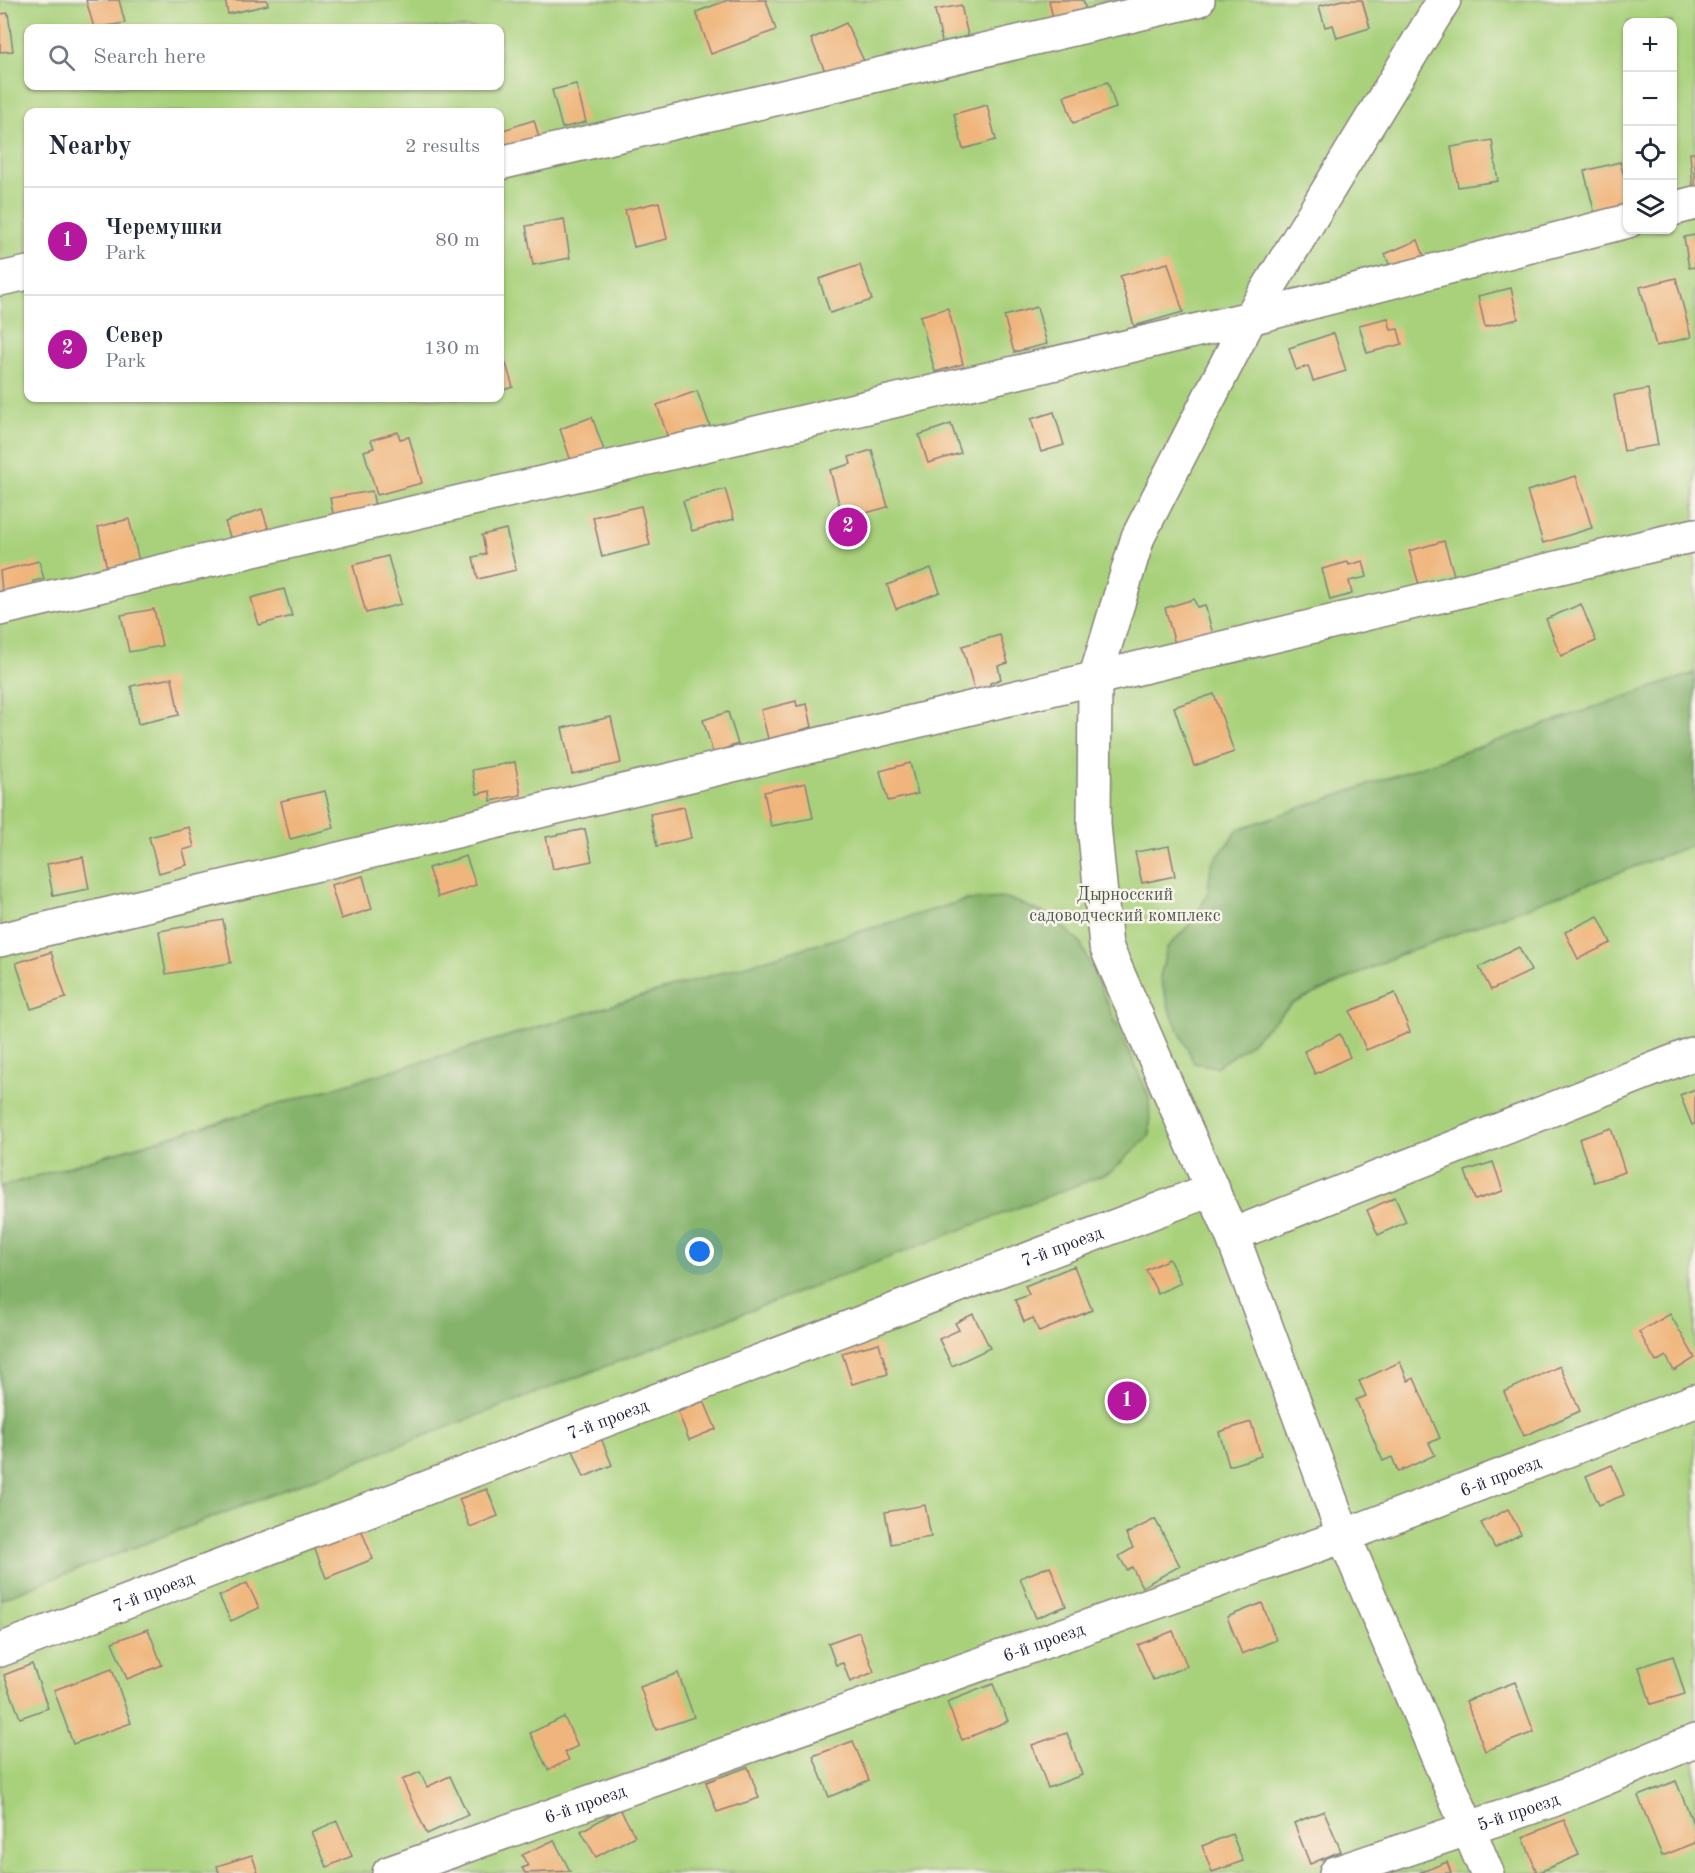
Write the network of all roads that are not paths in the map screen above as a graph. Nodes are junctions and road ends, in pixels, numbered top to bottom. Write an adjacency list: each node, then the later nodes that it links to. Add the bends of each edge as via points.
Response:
1 (1198, 0): 3 (street)
2 (1444, 0): 9 (street)
3 (504, 162)
4 (1695, 203): 5 (street)
5 (1677, 208)
6 (1623, 222): 9 (street)
7 (24, 274): 8 (street)
8 (0, 279)
9 (1250, 318): 11 (street); 12 (street, via 1138,537)
10 (1695, 536): 12 (street)
11 (0, 609)
12 (1095, 679): 13 (street); 15 (street, via 1094,825 1106,946)
13 (0, 940)
14 (1695, 1053): 16 (street)
15 (1213, 1189): 16 (street); 19 (street, 7-й проезд)
16 (1232, 1235): 18 (street)
17 (1695, 1401): 18 (street, 6-й проезд)
18 (1344, 1536): 21 (street); 22 (street, 6-й проезд)
19 (0, 1650)
20 (1695, 1741): 21 (street, 5-й проезд, via 1553,1800)
21 (1466, 1829): 23 (street, 5-й проезд); 24 (street)
22 (389, 1873)
23 (1336, 1873)
24 (1487, 1873)

